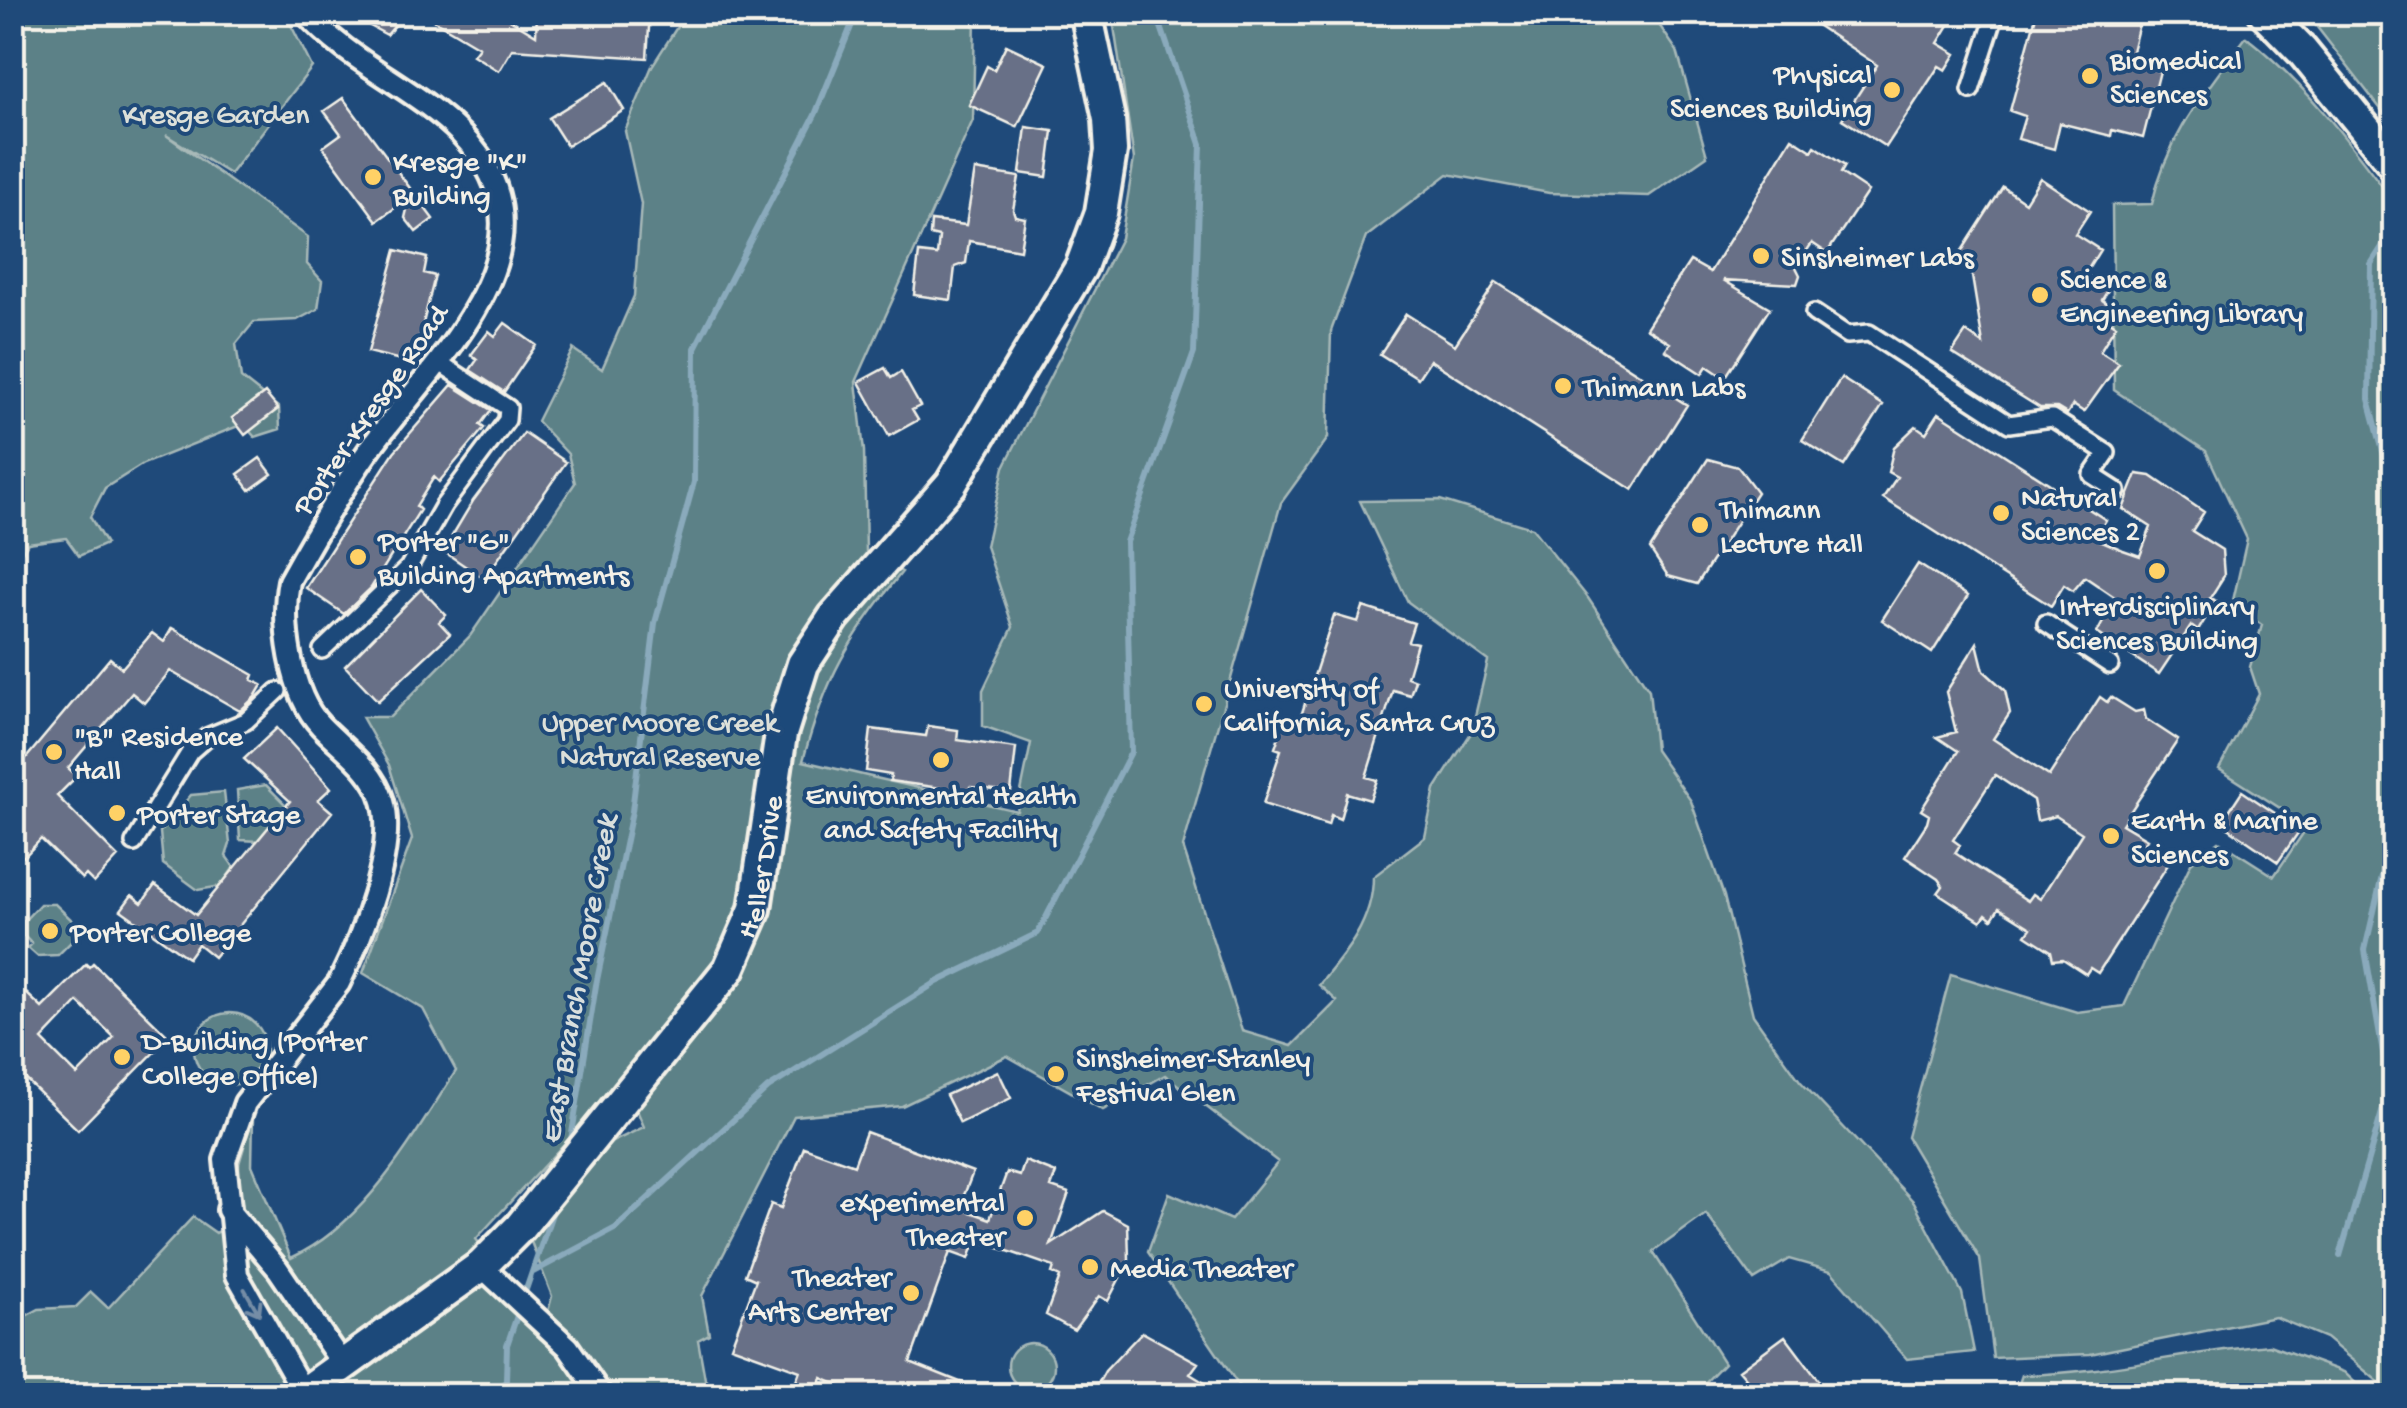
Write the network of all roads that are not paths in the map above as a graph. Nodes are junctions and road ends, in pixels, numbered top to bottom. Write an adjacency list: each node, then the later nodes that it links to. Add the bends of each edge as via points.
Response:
1 (305, 12): 8 (street, Porter-Kresge Road, via 462,135 487,169 500,223 498,258 484,299)
2 (1086, 12): 16 (main road, Heller Drive, via 1111,151 1101,213 1081,267 951,484 834,617 804,664 781,734 765,868 744,939 709,998)
3 (1996, 12): 5 (street)
4 (2264, 12): 6 (main road)
5 (1971, 90)
6 (2394, 164)
7 (1814, 313): 9 (street, via 1848,335 1869,333 2009,424 2052,418 2107,453 2092,475)
8 (440, 362): 11 (street, via 508,408 507,420 408,568); 15 (street, Porter-Kresge Road, via 368,452 289,580 285,601 304,702 371,776 382,797 387,835 339,984 240,1111 225,1160)
9 (2117, 491)
10 (2046, 623): 12 (street)
11 (322, 650)
12 (2110, 665)
13 (278, 690): 14 (street, via 246,721 190,752)
14 (134, 843)
15 (228, 1210): 17 (street); 18 (street, Porter-Kresge Road, one-way to 18, via 236,1275)
16 (481, 1266): 17 (main road, Heller Drive); 19 (street, via 583,1364)
17 (343, 1365): 18 (main road, Heller Drive)
18 (302, 1394)
19 (602, 1396)

